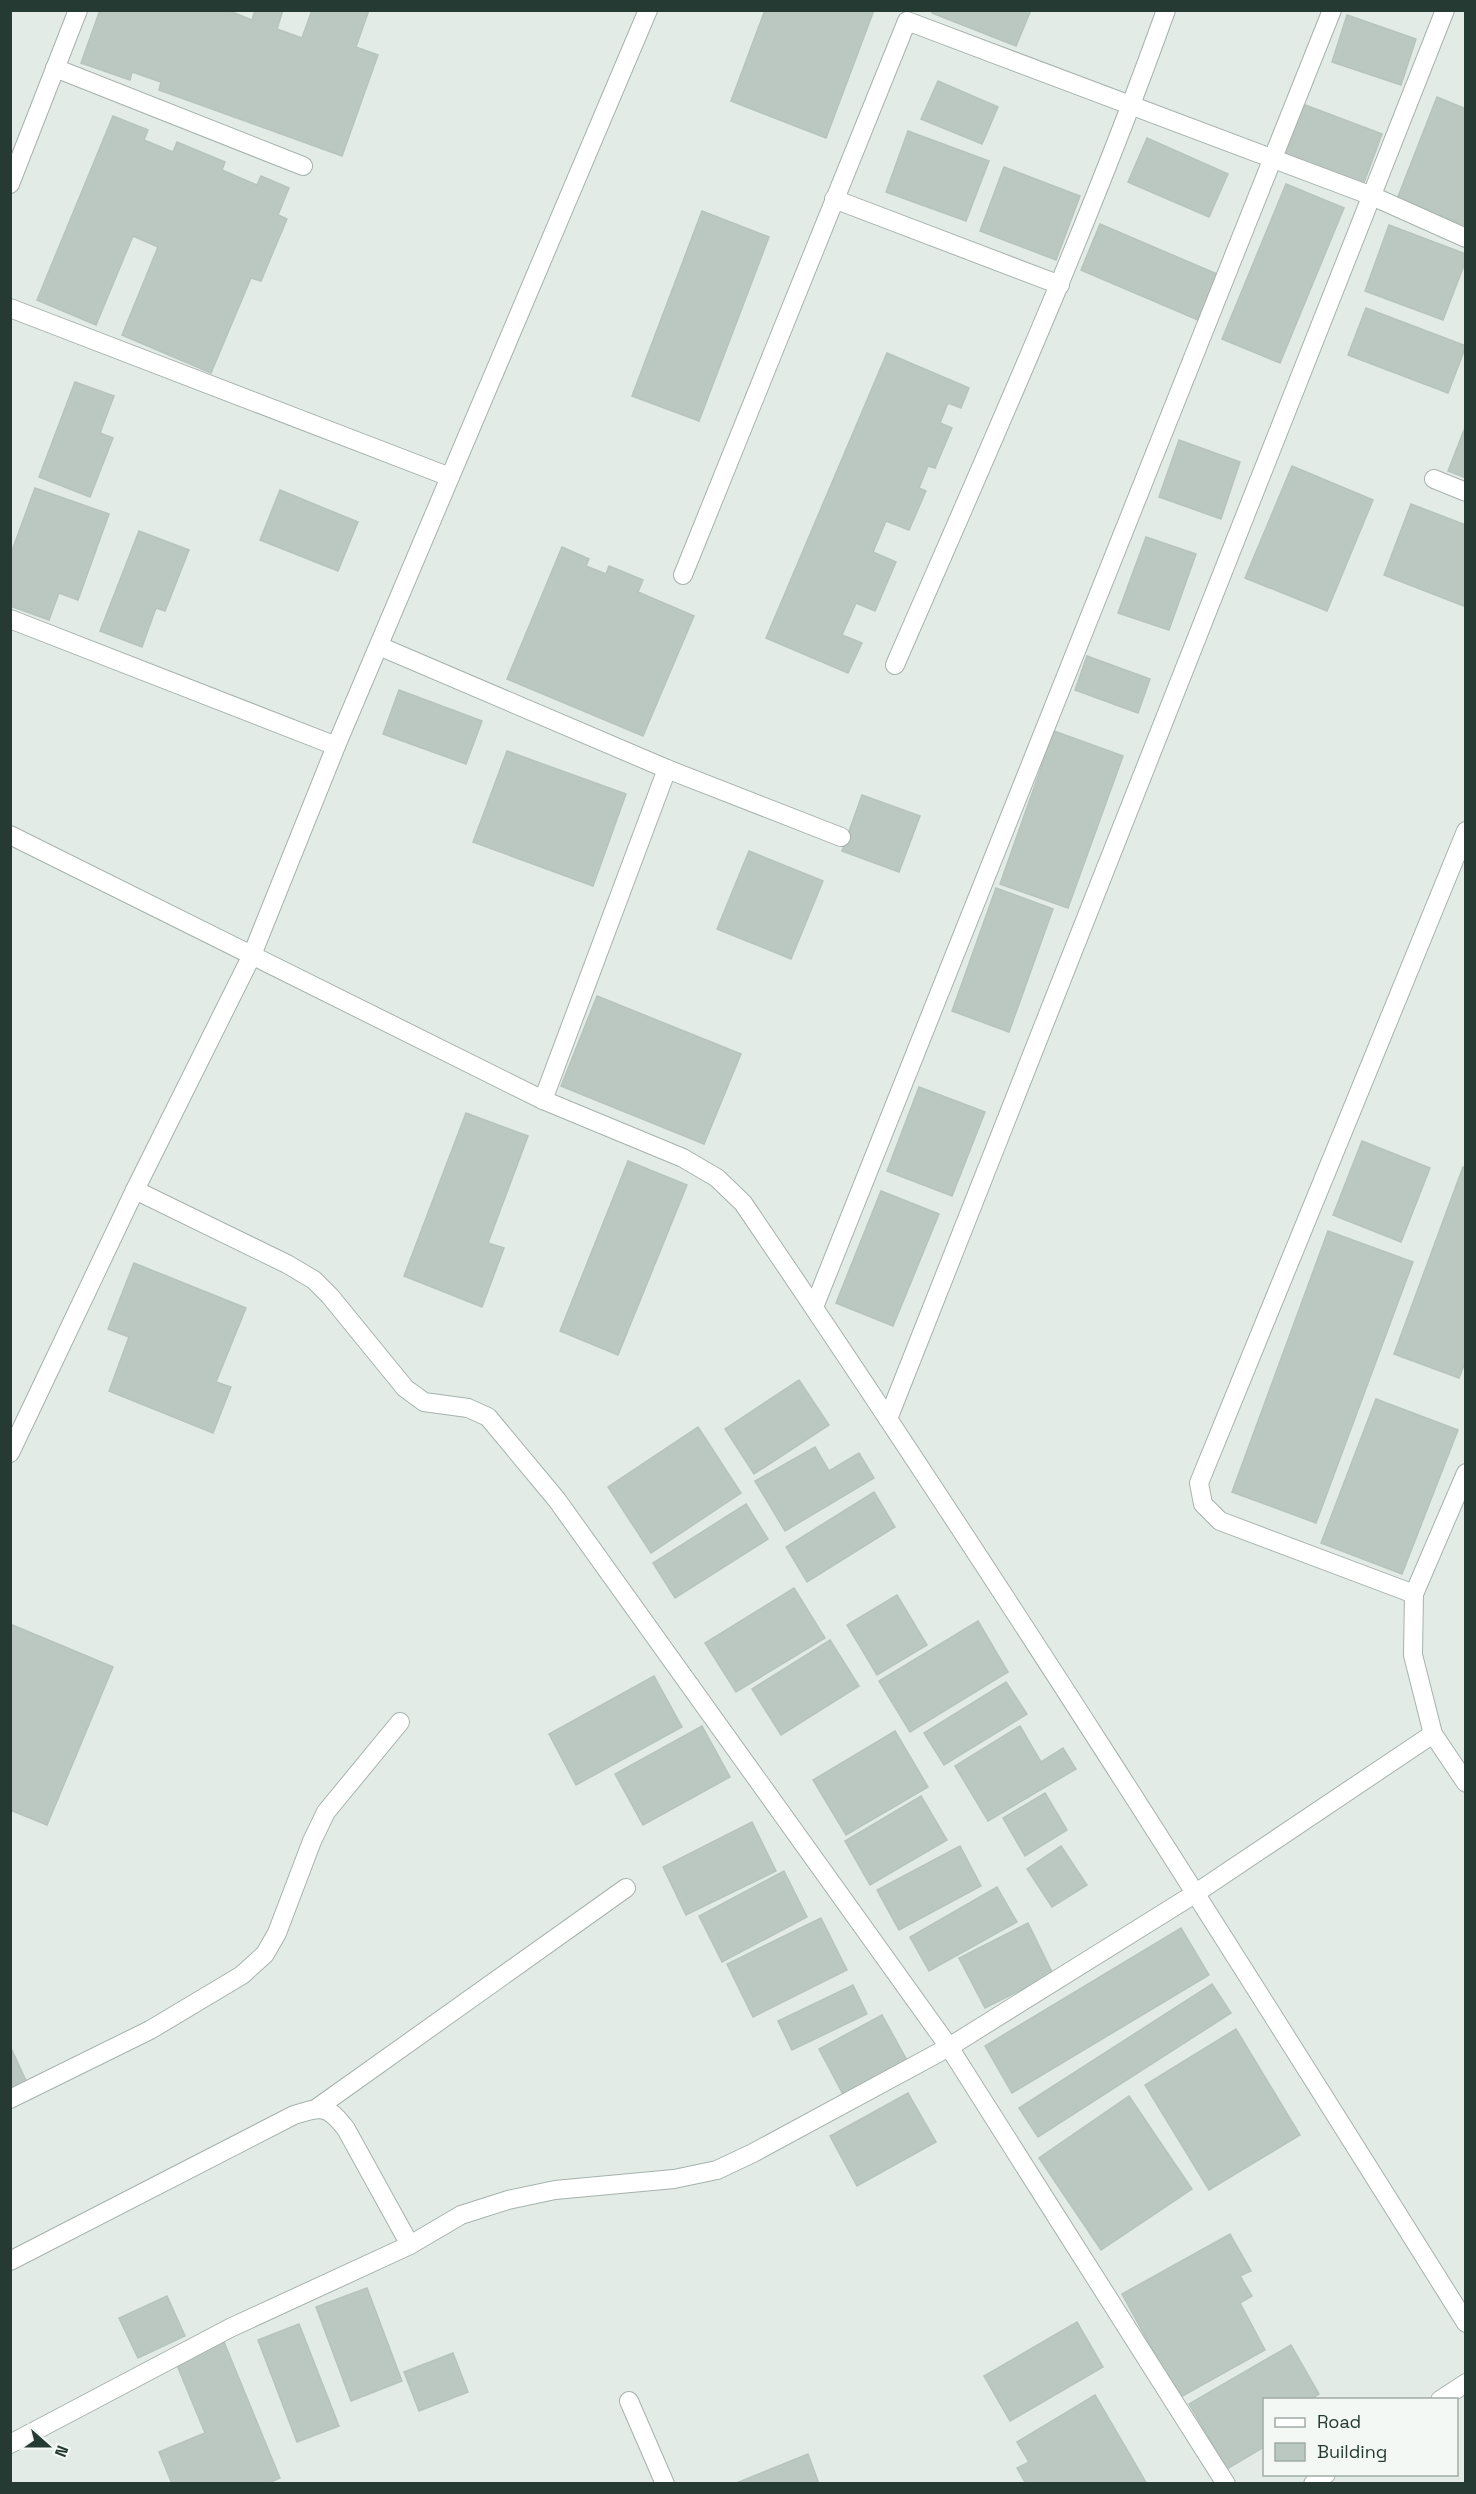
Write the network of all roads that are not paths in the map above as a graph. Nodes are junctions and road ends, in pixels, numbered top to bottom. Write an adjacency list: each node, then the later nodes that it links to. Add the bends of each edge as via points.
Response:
1 (78, 10): 7 (street)
2 (648, 10): 17 (street)
3 (1166, 10): 8 (street)
4 (1332, 10): 9 (street)
5 (1445, 10): 12 (street)
6 (909, 16): 8 (street); 13 (street)
7 (55, 68): 10 (street); 11 (street)
8 (1133, 104): 9 (street); 15 (street)
9 (1273, 158): 12 (street); 32 (street)
10 (303, 166)
11 (10, 184)
12 (1372, 196): 14 (street); 33 (street)
13 (834, 199): 15 (street); 20 (street)
14 (1466, 238)
15 (1060, 285): 23 (street)
16 (10, 308): 17 (street)
17 (450, 477): 22 (street)
18 (1434, 479): 19 (street)
19 (1466, 492)
20 (682, 575)
21 (10, 619): 24 (street)
22 (379, 646): 24 (street); 25 (street)
23 (895, 665)
24 (336, 746): 29 (street)
25 (667, 769): 28 (street); 30 (street)
26 (1466, 831): 36 (street, via 1199,1483 1203,1504 1220,1521)
27 (10, 835): 29 (street)
28 (841, 837)
29 (252, 955): 30 (street); 31 (street)
30 (543, 1100): 32 (street, via 683,1158 717,1178 743,1203)
31 (135, 1190): 34 (street); 42 (street, via 314,1280 405,1388 424,1401 468,1408 488,1417 557,1500)
32 (814, 1307): 33 (street)
33 (888, 1419): 41 (street)
34 (10, 1453)
35 (1466, 1473): 36 (street)
36 (1414, 1594): 38 (street, via 1413,1655)
37 (400, 1722): 43 (street, via 326,1812 265,1954 242,1976 150,2030)
38 (1433, 1734): 39 (street); 41 (street)
39 (1466, 1783)
40 (626, 1888): 44 (street)
41 (1196, 1893): 42 (street); 47 (street)
42 (949, 2047): 45 (street, via 717,2170 674,2179 555,2190 508,2200 461,2215); 53 (street)
43 (10, 2099)
44 (316, 2108): 45 (street, via 334,2113 346,2129); 46 (street, via 294,2115)
45 (410, 2245): 51 (street, via 230,2328)
46 (10, 2261)
47 (1466, 2323)
48 (1466, 2383): 49 (street)
49 (1443, 2398)
50 (629, 2401): 52 (street)
51 (10, 2444)
52 (665, 2484)
53 (1226, 2484)

